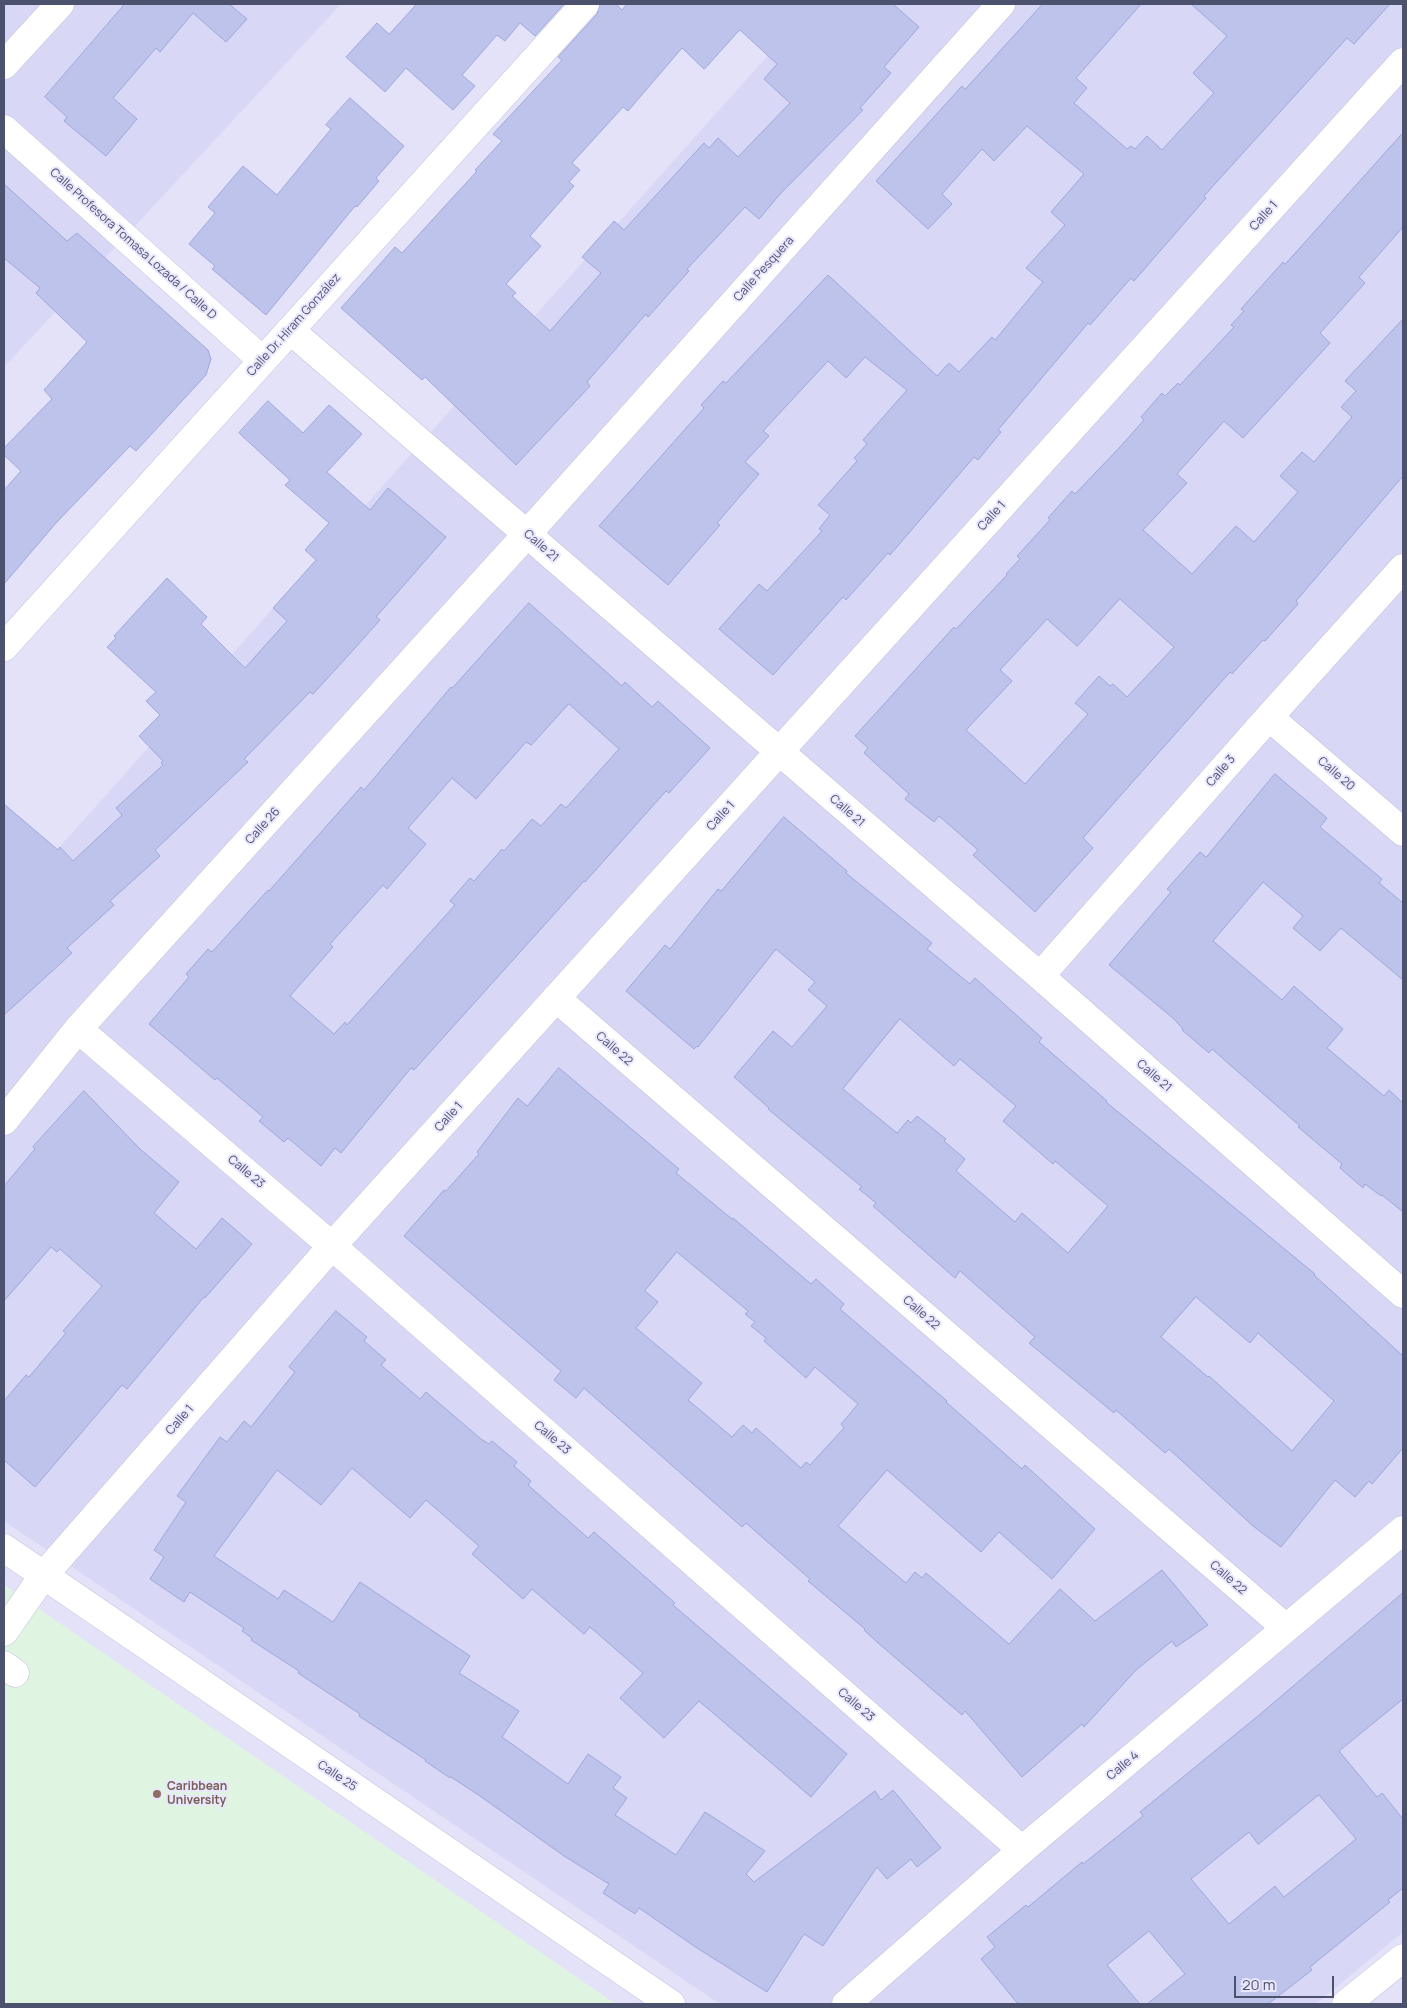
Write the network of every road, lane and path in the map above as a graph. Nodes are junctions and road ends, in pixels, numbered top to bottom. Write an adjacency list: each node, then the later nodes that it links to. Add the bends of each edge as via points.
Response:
1 (60, 4): 5 (street)
2 (585, 4): 7 (street, Calle Dr. Hiram González)
3 (1001, 4): 9 (street, Calle Pesquera)
4 (1403, 62): 13 (street, Calle 1)
5 (4, 65)
6 (4, 129): 8 (street, Calle Profesora Tomasa Lozada / Calle D)
7 (290, 330): 8 (street, Calle Dr. Hiram González); 9 (street, Calle 21)
8 (262, 360): 11 (street, Calle Dr. Hiram González)
9 (527, 534): 13 (street, Calle 21); 17 (street, Calle 26)
10 (1403, 568): 12 (street, Calle 3)
11 (4, 647)
12 (1269, 717): 14 (street, Calle 20); 15 (street, Calle 3)
13 (779, 752): 15 (street, Calle 21); 16 (street, Calle 1)
14 (1403, 832)
15 (1040, 976): 20 (street, Calle 21)
16 (556, 998): 19 (street, Calle 1); 24 (street, Calle 22)
17 (78, 1029): 18 (street, Calle 26); 19 (street, Calle 23)
18 (4, 1121)
19 (332, 1246): 23 (street, Calle 1); 26 (street, Calle 23)
20 (1403, 1294)
21 (1403, 1530): 24 (street, Calle 4)
22 (4, 1548): 23 (street, Calle 25)
23 (43, 1576): 25 (street, Calle 1); 28 (street, Calle 25)
24 (1286, 1628): 26 (street, Calle 4)
25 (4, 1632)
26 (1022, 1850): 29 (street, Calle 4)
27 (1403, 1958): 30 (street)
28 (671, 2004)
29 (846, 2004)
30 (1346, 2004)

